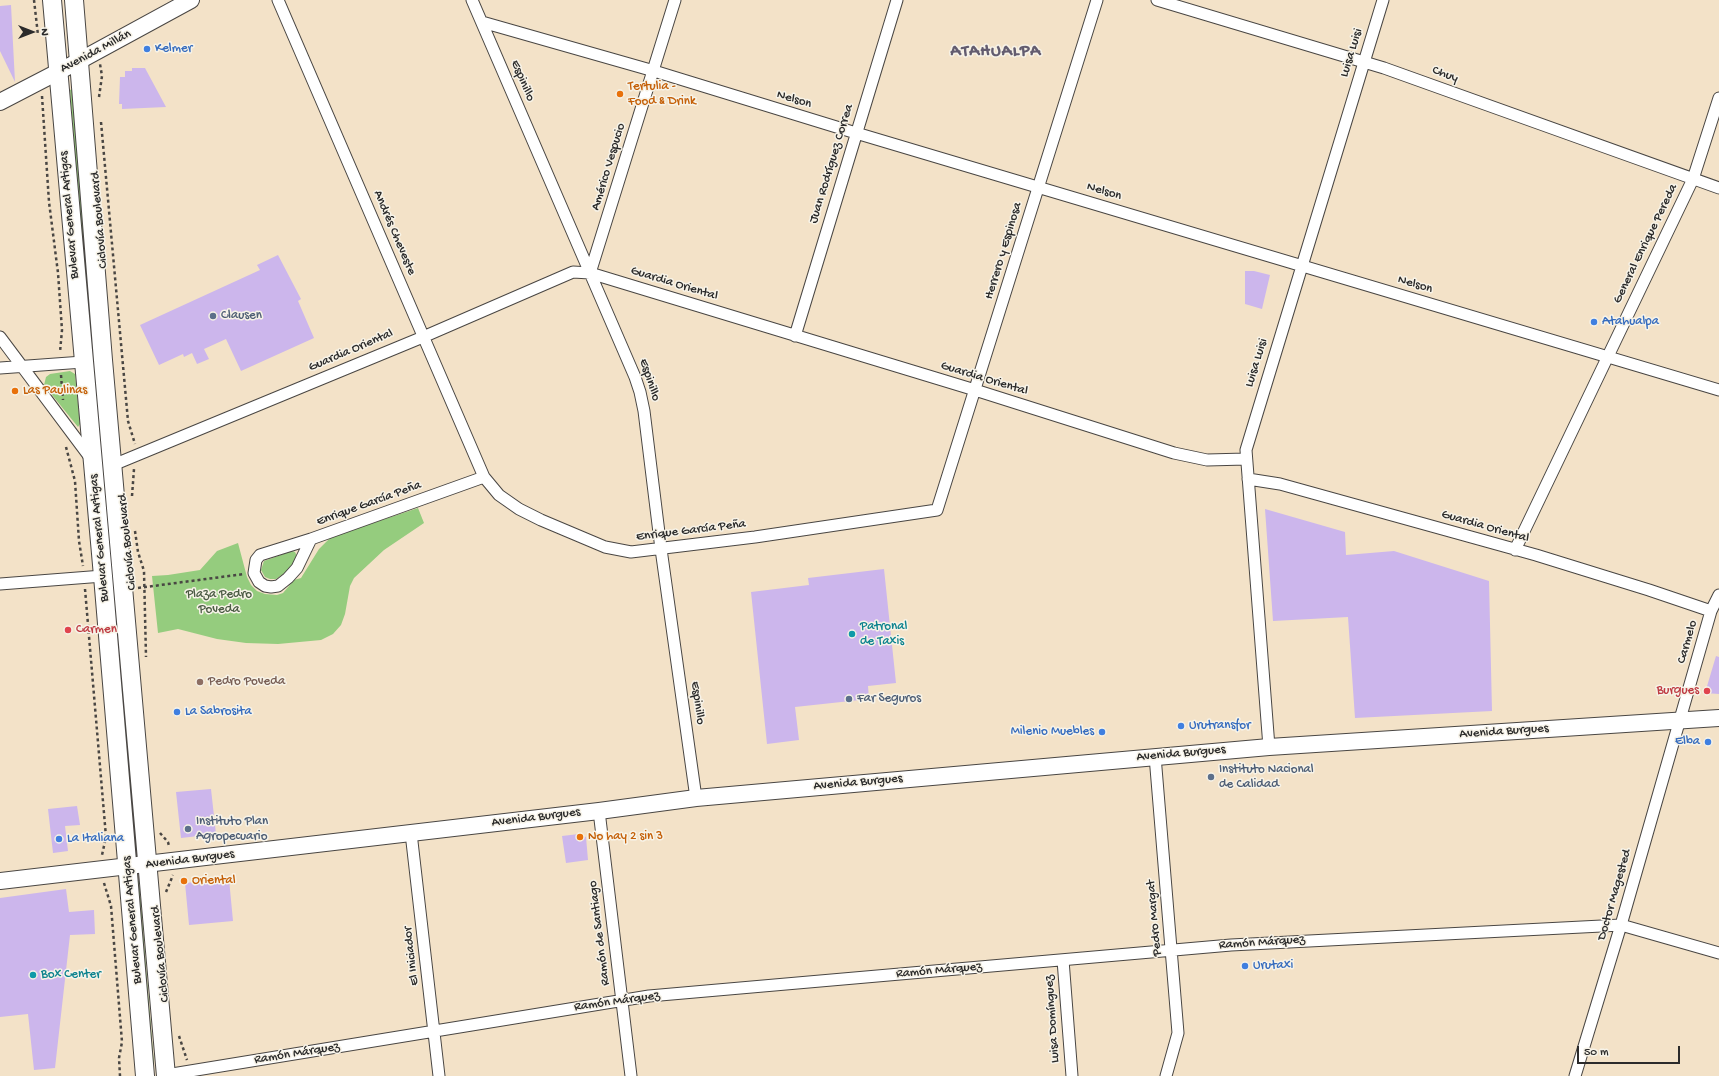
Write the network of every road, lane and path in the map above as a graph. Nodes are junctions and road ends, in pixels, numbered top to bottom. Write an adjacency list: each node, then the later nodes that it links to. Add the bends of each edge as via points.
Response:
1 (34, 0): 13 (path)
2 (52, 0): 18 (main road, Bulevar General Artigas)
3 (74, 0): 15 (main road, Bulevar General Artigas)
4 (191, 0): 14 (street, Avenida Millán)
5 (278, 0): 31 (street, Andrés Cheveste)
6 (472, 0): 12 (street, Espinillo)
7 (676, 0): 17 (street, Américo Vespucio)
8 (897, 0): 24 (street, Juan Rodríguez Correa)
9 (1097, 0): 26 (street, Herrero y Espinosa)
10 (1157, 0): 16 (street, Chuy)
11 (1383, 0): 16 (street, Luisa Luisi)
12 (482, 22): 17 (street, Nelson); 29 (street, Espinillo)
13 (38, 40)
14 (96, 52): 15 (street, Avenida Millán); 22 (path, via 102,76)
15 (79, 62): 18 (street, Avenida Millán); 45 (main road, Bulevar General Artigas)
16 (1364, 62): 25 (street, Chuy); 28 (street, Luisa Luisi)
17 (654, 71): 24 (street, Nelson); 29 (street, Américo Vespucio)
18 (58, 72): 19 (street, Avenida Millán); 34 (main road, Bulevar General Artigas)
19 (41, 80): 21 (street, Avenida Millán); 35 (path, via 49,202 62,330)
20 (1719, 98): 25 (street, General Enrique Pereda)
21 (0, 102)
22 (99, 103)
23 (101, 118): 42 (path, Ciclovía Boulevard, via 128,421)
24 (856, 133): 26 (street, Nelson); 30 (street, Juan Rodríguez Correa)
25 (1693, 179): 27 (street, Chuy); 33 (street, General Enrique Pereda)
26 (1039, 188): 28 (street, Nelson); 38 (street, Herrero y Espinosa)
27 (1719, 188)
28 (1302, 266): 33 (street, Nelson); 43 (street, Luisa Luisi, via 1248,441)
29 (590, 273): 30 (street, Guardia Oriental); 31 (street, Guardia Oriental, via 573,272); 52 (street, Espinillo, via 640,392)
30 (795, 336): 38 (street, Guardia Oriental)
31 (423, 337): 42 (street, Guardia Oriental); 46 (street, Andrés Cheveste)
32 (0, 338): 36 (street)
33 (1607, 356): 39 (street, Nelson); 53 (street, General Enrique Pereda)
34 (83, 362): 35 (street); 44 (main road, Bulevar General Artigas)
35 (60, 364): 36 (street); 40 (path)
36 (22, 366): 37 (street); 41 (street)
37 (0, 368)
38 (975, 390): 43 (street, Guardia Oriental, via 1180,455 1207,460); 49 (street, Herrero y Espinosa)
39 (1719, 390)
40 (63, 403)
41 (65, 427): 44 (street); 56 (path, via 66,445 75,481)
42 (136, 456): 45 (street, Guardia Oriental); 48 (path, Ciclovía Boulevard)
43 (1246, 459): 47 (street, Luisa Luisi)
44 (93, 462): 55 (main road, Bulevar General Artigas)
45 (113, 465): 59 (main road, Bulevar General Artigas)
46 (484, 477): 51 (street, Enrique García Peña); 52 (street, Enrique García Peña, via 499,495 519,509 605,547 631,552)
47 (1248, 479): 53 (street, Guardia Oriental, via 1280,484); 65 (street, Luisa Luisi)
48 (132, 501)
49 (937, 510): 52 (street, Enrique García Peña)
50 (135, 529): 58 (path, Ciclovía Boulevard, via 138,552 144,570)
51 (311, 540): 54 (street, Enrique García Peña, via 260,555 256,560); 54 (street, Enrique García Peña, via 296,568 278,586 265,586)
52 (661, 549): 67 (street, Espinillo)
53 (1515, 550): 61 (street, Guardia Oriental)
54 (254, 573): 58 (path)
55 (103, 576): 56 (street); 73 (main road, Bulevar General Artigas)
56 (84, 578): 57 (street); 74 (path, via 106,837 102,849)
57 (0, 584)
58 (144, 588): 59 (path); 62 (path, Ciclovía Boulevard)
59 (123, 590): 72 (main road, Bulevar General Artigas)
60 (1719, 595): 61 (street, Carmelo)
61 (1711, 611): 64 (street, Carmelo)
62 (146, 663)
63 (1719, 718): 64 (street, Avenida Burgues)
64 (1679, 721): 65 (street, Avenida Burgues); 77 (street, Doctor Magested)
65 (1269, 747): 66 (street, Avenida Burgues)
66 (1155, 756): 67 (street, Avenida Burgues); 78 (street, Pedro Margat)
67 (696, 798): 68 (street, Avenida Burgues)
68 (599, 811): 70 (street, Avenida Burgues); 81 (street, Ramón de Santiago)
69 (159, 832): 71 (path, Ciclovía Boulevard, via 168,842)
70 (411, 833): 71 (street, Avenida Burgues); 83 (street, El Iniciador)
71 (172, 862): 72 (street, Avenida Burgues); 76 (path, Ciclovía Boulevard, via 174,877)
72 (146, 865): 73 (street, Avenida Burgues); 87 (main road, Bulevar General Artigas)
73 (128, 867): 74 (street, Avenida Burgues); 86 (main road, Bulevar General Artigas)
74 (101, 870): 75 (street, Avenida Burgues); 85 (path, via 111,906 122,1042 119,1058)
75 (0, 881)
76 (164, 895)
77 (1621, 925): 78 (street, Ramón Márquez, via 1290,941); 79 (street, Ramón Márquez); 92 (street, Doctor Magested)
78 (1171, 950): 80 (street, Ramón Márquez); 91 (street, Pedro Margat, via 1178,1033)
79 (1719, 953)
80 (1063, 960): 81 (street, Ramón Márquez); 90 (street, Luisa Domínguez)
81 (622, 1000): 83 (street, Ramón Márquez); 89 (street, Ramón de Santiago)
82 (179, 1030): 84 (path, via 187,1056)
83 (435, 1031): 84 (street, Ramón Márquez); 88 (street, El Iniciador)
84 (188, 1072): 87 (street, Ramón Márquez)
85 (120, 1076)
86 (146, 1076)
87 (164, 1076)
88 (439, 1076)
89 (631, 1076)
90 (1072, 1076)
91 (1166, 1076)
92 (1575, 1076)

